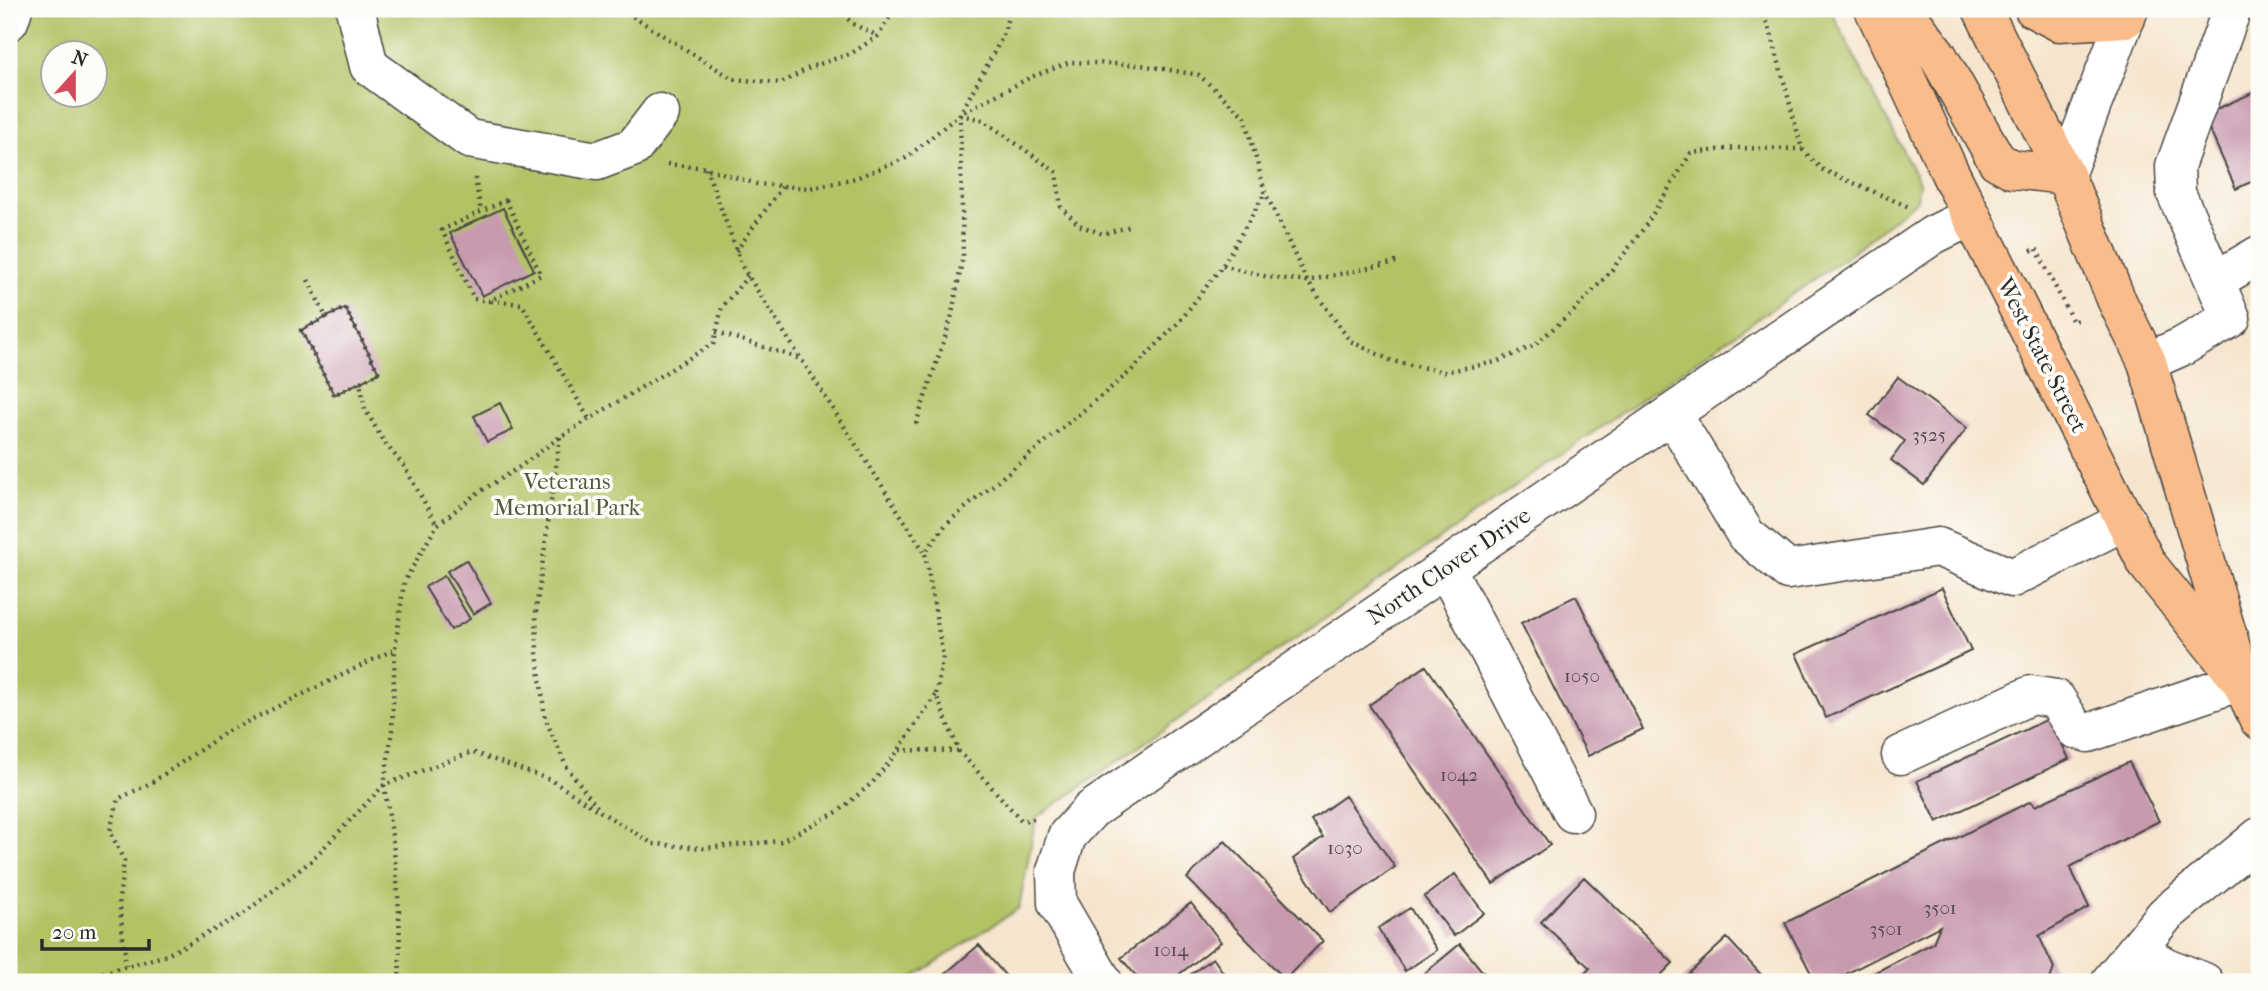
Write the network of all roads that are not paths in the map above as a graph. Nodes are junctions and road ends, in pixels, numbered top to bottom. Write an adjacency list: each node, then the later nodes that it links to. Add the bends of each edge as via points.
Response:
1 (13, 9): 9 (street)
2 (355, 9): 10 (street, via 369,66 469,139 597,161 634,147)
3 (1874, 9): 12 (main road, West State Street)
4 (1903, 9): 11 (main road, via 1938,56 1997,161 2011,169)
5 (1982, 9): 11 (main road, West State Street)
6 (2034, 9): 8 (main road, via 2059,22)
7 (2232, 9): 14 (street, via 2175,166 2176,193)
8 (2128, 13): 11 (street)
9 (9, 21)
10 (660, 113)
11 (2065, 174): 16 (main road, West State Street)
12 (1972, 216): 17 (street, North Clover Drive, via 1933,234); 18 (main road, West State Street)
13 (2259, 256): 14 (street)
14 (2215, 281): 15 (street)
15 (2245, 320): 16 (street)
16 (2147, 362): 20 (main road, West State Street)
17 (1672, 414): 18 (street, via 1746,535 1788,570 1938,547 2012,578); 19 (street, North Clover Drive)
18 (2126, 520): 20 (main road, West State Street, via 2147,564)
19 (1446, 568): 23 (street); 27 (street, North Clover Drive, via 1091,810 1067,836 1056,871 1056,904)
20 (2250, 677): 21 (main road, West State Street); 22 (street, via 2088,733 2075,729 2056,699 2031,695)
21 (2259, 720)
22 (1901, 755)
23 (1573, 813)
24 (2259, 836): 25 (street, via 2165,915)
25 (2137, 950): 26 (street); 28 (street)
26 (2184, 979)
27 (1103, 982)
28 (2110, 982)

